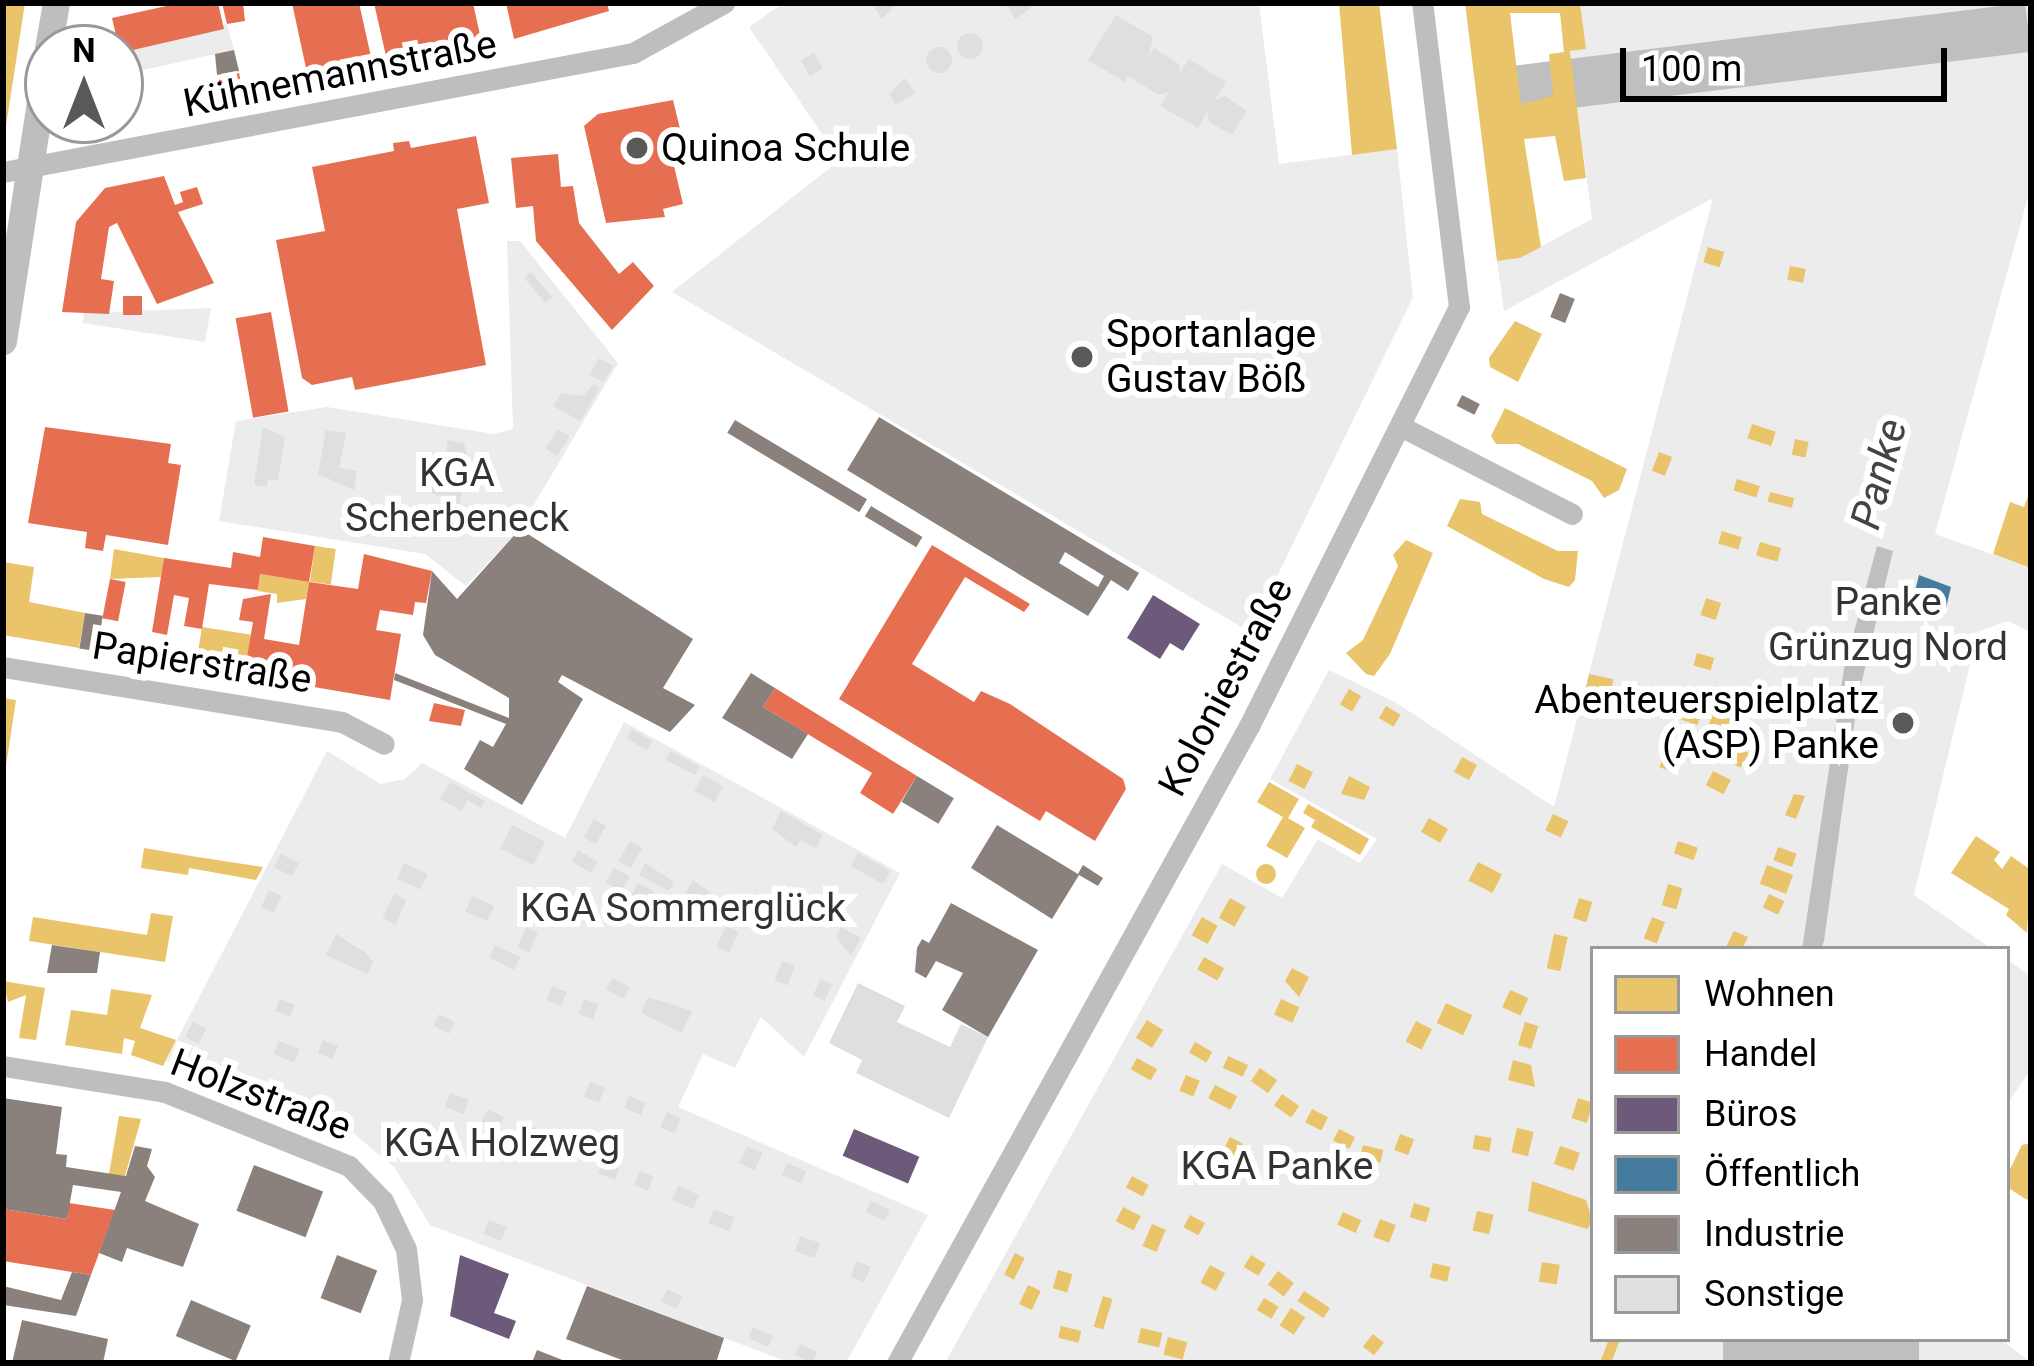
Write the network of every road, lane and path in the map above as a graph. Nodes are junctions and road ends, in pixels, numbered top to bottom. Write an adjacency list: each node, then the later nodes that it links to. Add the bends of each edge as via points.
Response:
1 (724, 3): 4 (street, Kühnemannstraße, via 633,53)
2 (1422, 3): 6 (street, Koloniestraße, via 1460,307)
3 (24, 140): 4 (main road)
4 (16, 171): 5 (main road)
5 (3, 341)
6 (1400, 426): 7 (street); 12 (street, Koloniestraße, via 1249,726)
7 (1572, 514)
8 (3, 667): 9 (street, Papierstraße, via 342,722)
9 (384, 744)
10 (3, 1066): 11 (street, Holzstraße, via 177,1095 349,1166 382,1202 406,1249 412,1300)
11 (398, 1363)
12 (897, 1363)

